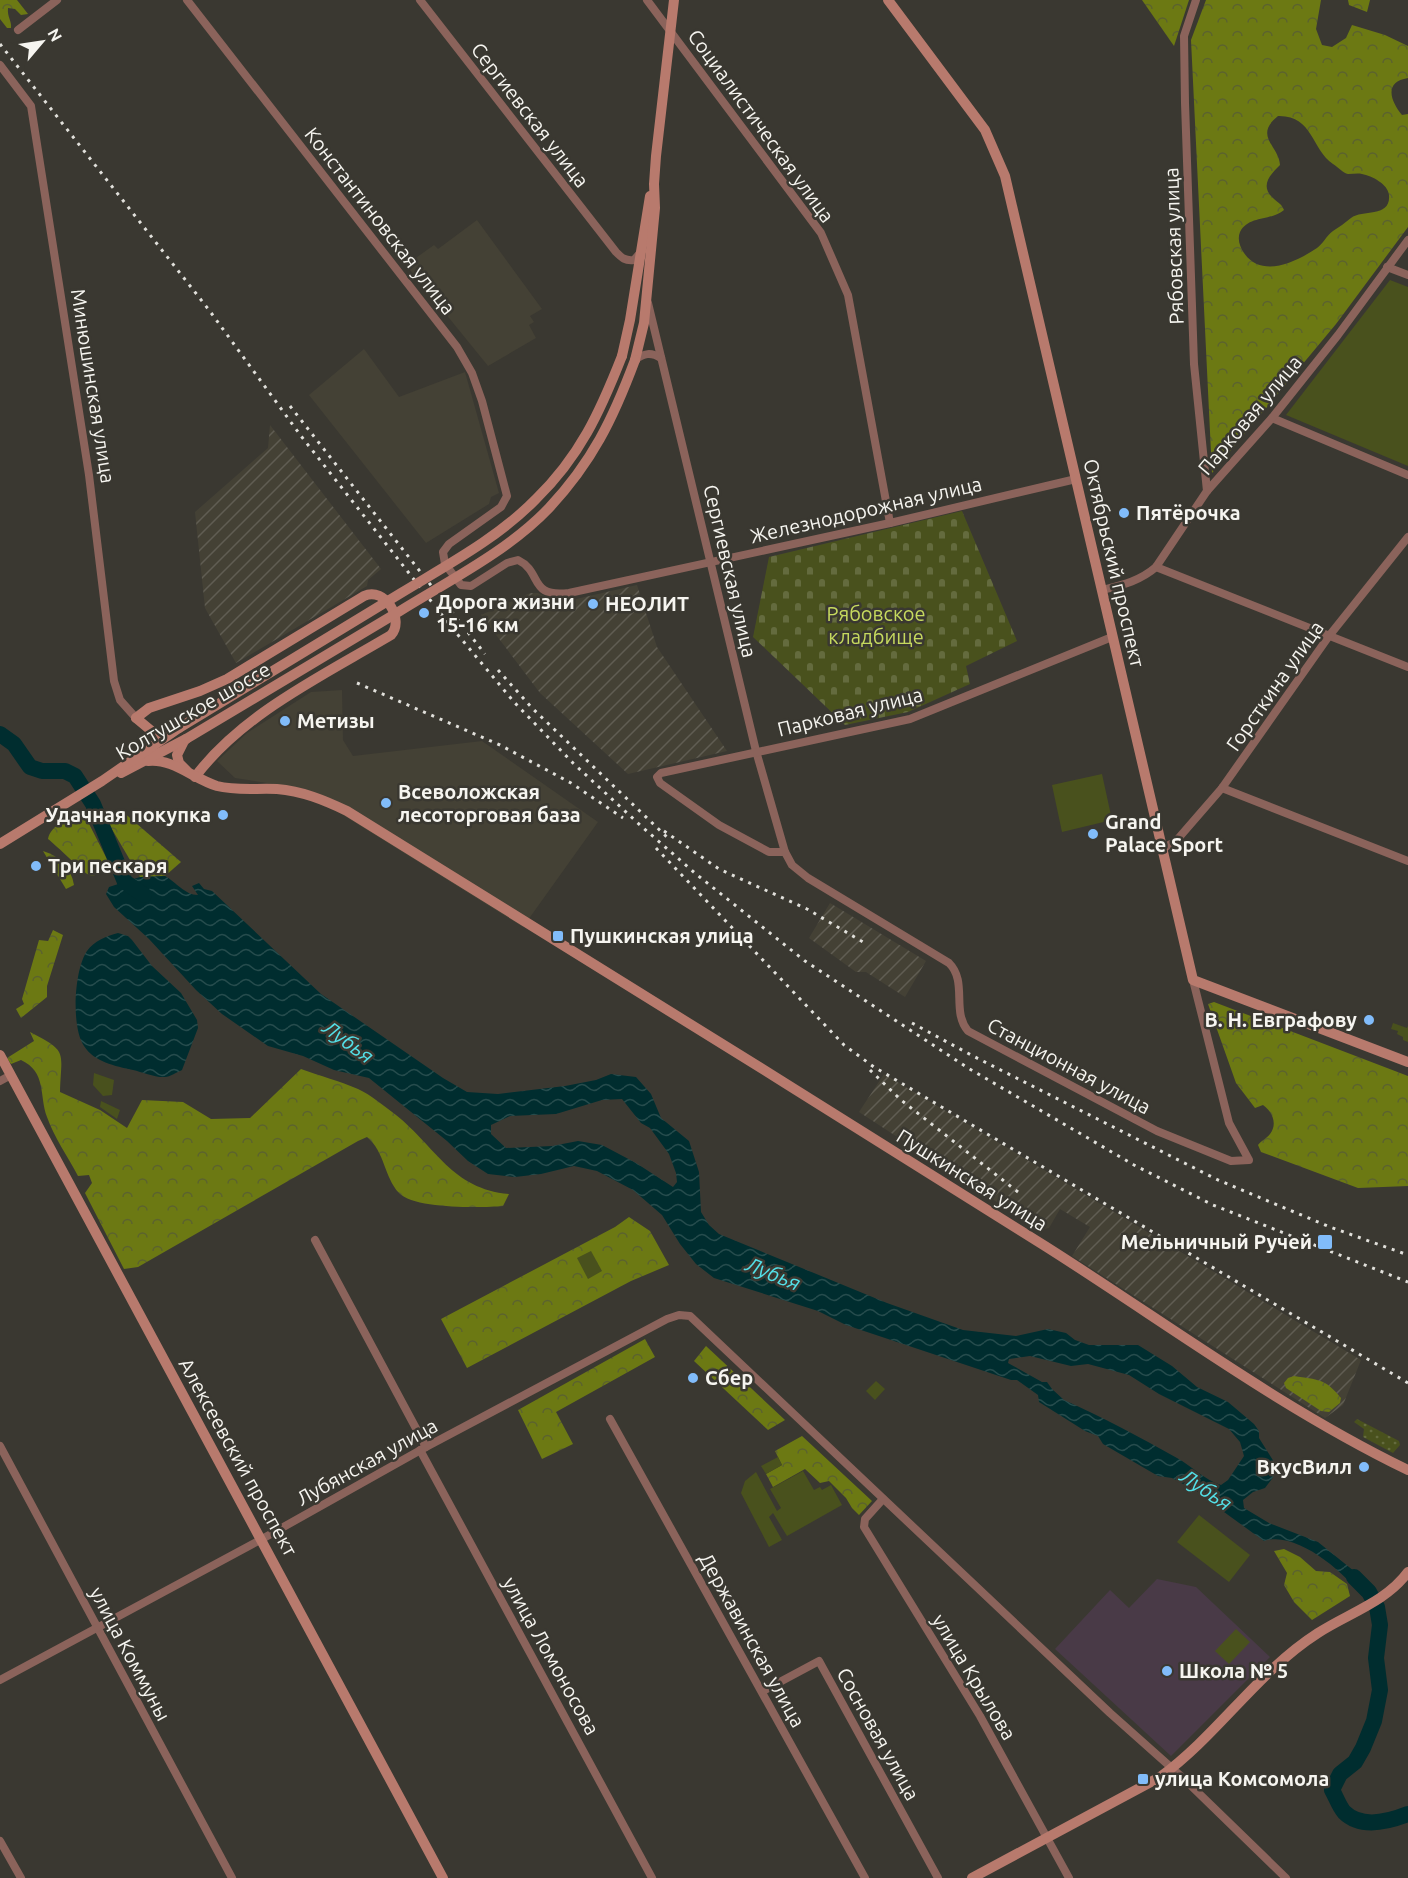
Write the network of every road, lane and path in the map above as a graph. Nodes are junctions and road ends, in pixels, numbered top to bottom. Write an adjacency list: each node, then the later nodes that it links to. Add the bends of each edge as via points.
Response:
1 (57, 0): 8 (street)
2 (187, 0): 27 (street, Константиновская улица, via 457,347 472,373 507,496 501,507 442,552 455,580 465,587 477,583 512,560 524,563)
3 (420, 0): 13 (street, Сергиевская улица, via 622,259 634,260)
4 (647, 0): 9 (street, Социалистическая улица)
5 (674, 0): 9 (street, Колтушское шоссе)
6 (888, 0): 21 (street, Октябрьский проспект, via 970,108 997,153)
7 (1196, 0): 22 (street, Рябовская улица, via 1184,36 1185,103 1194,364)
8 (18, 30)
9 (670, 31): 11 (street, Колтушское шоссе); 23 (street, Социалистическая улица, via 821,233 848,296)
10 (0, 65): 32 (street, Минюшинская улица, via 31,106 89,475 114,681 120,700)
11 (654, 184): 13 (street, Колтушское шоссе); 16 (street, Колтушское шоссе)
12 (1408, 240): 14 (street, Парковая улица)
13 (642, 251): 33 (street, Колтушское шоссе, bridge, via 622,356 604,402 588,433 537,499 493,535)
14 (1387, 267): 15 (street); 19 (street, Парковая улица)
15 (1408, 275)
16 (647, 296): 17 (street, Сергиевская улица); 18 (street, Колтушское шоссе)
17 (661, 358): 18 (street, via 648,353); 25 (street, Сергиевская улица)
18 (635, 360): 34 (street, Колтушское шоссе, bridge, via 600,441 548,508 528,527 450,581)
19 (1272, 418): 20 (street); 22 (street, Парковая улица)
20 (1408, 475)
21 (1076, 479): 23 (street, Железнодорожная улица); 28 (street, Октябрьский проспект)
22 (1207, 491): 26 (street, Парковая улица)
23 (890, 522): 25 (street, Железнодорожная улица)
24 (1408, 537): 29 (street, Горсткина улица)
25 (710, 563): 27 (street, Железнодорожная улица, via 556,594 543,590); 35 (street, Сергиевская улица)
26 (1156, 567): 28 (street, Парковая улица, via 1135,581); 29 (street)
27 (531, 573)
28 (1101, 590): 30 (street, Октябрьский проспект)
29 (1329, 636): 31 (street); 38 (street, Горсткина улица)
30 (1113, 637): 35 (street, Парковая улица, via 910,719); 40 (street, Октябрьский проспект)
31 (1408, 667)
32 (136, 718): 33 (street, Минюшинская улица, via 154,733); 36 (street, Минюшинская улица, via 146,738); 37 (street, via 149,708 227,679 364,596 374,593 384,597 397,621 391,635 259,716 224,744)
33 (175, 731): 36 (street, Колтушское шоссе)
34 (186, 740): 36 (street, Колтушское шоссе); 37 (street, via 177,755)
35 (756, 752): 41 (street, Сергиевская улица); 41 (street, Парковая улица, via 657,777 719,825 769,852)
36 (145, 756): 37 (street, Пушкинская улица); 39 (street, Колтушское шоссе)
37 (195, 777): 53 (street, Пушкинская улица, via 223,787 298,792 327,801 1038,1242 1286,1403)
38 (1222, 788): 40 (street, Горсткина улица, via 1176,841); 42 (street)
39 (0, 844)
40 (1162, 849): 43 (street, Октябрьский проспект)
41 (785, 852): 48 (street, Станционная улица, via 792,865 808,878 949,963 958,976 959,1014 968,1031 1157,1131 1231,1161)
42 (1408, 861)
43 (1193, 980): 45 (street); 48 (street, Октябрьский проспект, via 1229,1123)
44 (0, 1055): 46 (street, Алексеевский проспект)
45 (1408, 1062)
46 (11, 1075): 47 (street); 55 (street, Алексеевский проспект)
47 (0, 1081)
48 (1250, 1160)
49 (315, 1240): 52 (street, улица Ломоносова)
50 (610, 1419): 59 (street, Державинская улица)
51 (0, 1446): 57 (street, улица Коммуны)
52 (423, 1448): 54 (street, Лубянская улица, via 667,1319 690,1316); 55 (street, Лубянская улица); 67 (street, улица Ломоносова)
53 (1408, 1470)
54 (883, 1499): 60 (street); 61 (street, улица Крылова, via 865,1519 864,1527 980,1716)
55 (262, 1539): 57 (street, Лубянская улица); 66 (street, Алексеевский проспект)
56 (1408, 1572): 60 (street, via 1383,1597 1319,1633 1278,1663)
57 (98, 1628): 58 (street, Лубянская улица); 65 (street, улица Коммуны)
58 (0, 1680)
59 (763, 1691): 68 (street, Державинская улица); 69 (street, Сосновая улица, via 819,1661)
60 (1172, 1769): 61 (street); 63 (street)
61 (1047, 1838): 70 (street); 71 (street, улица Крылова)
62 (0, 1841): 64 (street)
63 (1284, 1877)
64 (21, 1878)
65 (232, 1878)
66 (443, 1878)
67 (652, 1878)
68 (865, 1878)
69 (938, 1878)
70 (972, 1878)
71 (1069, 1878)

